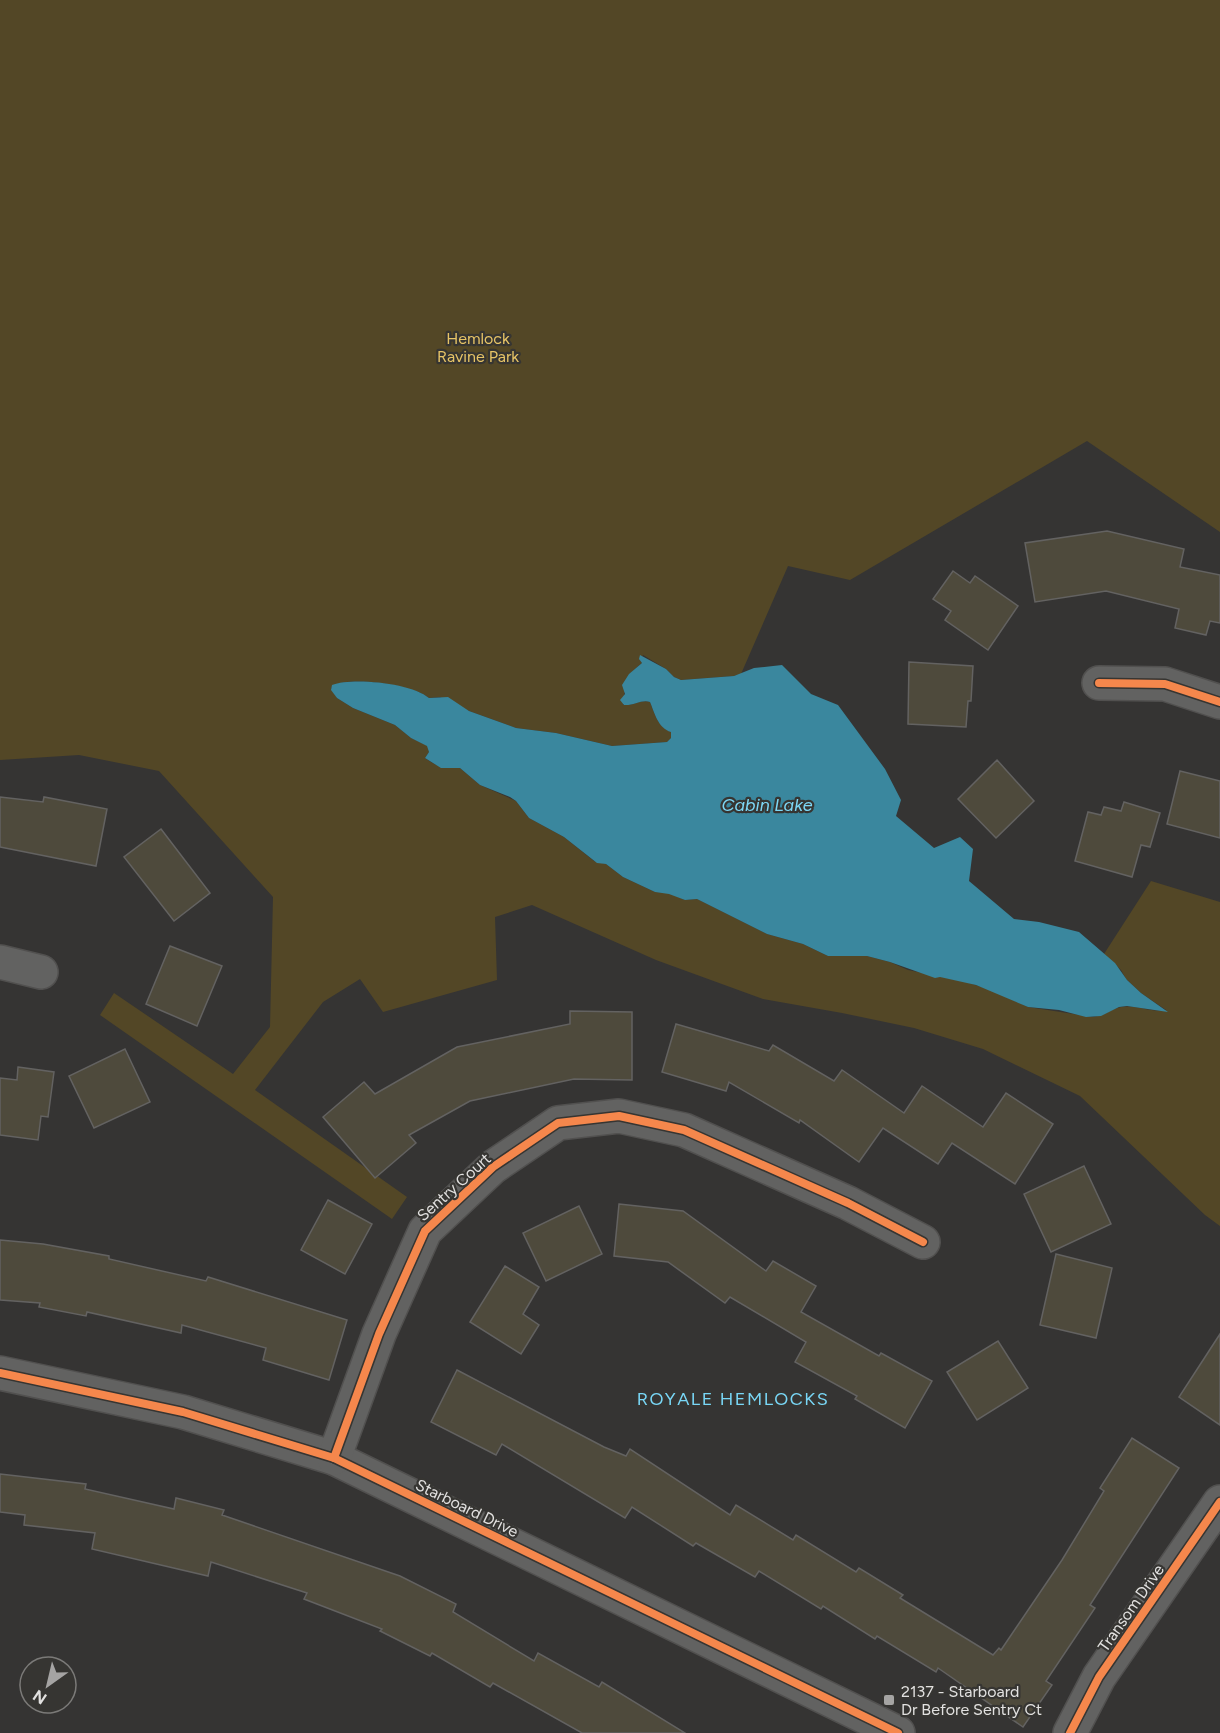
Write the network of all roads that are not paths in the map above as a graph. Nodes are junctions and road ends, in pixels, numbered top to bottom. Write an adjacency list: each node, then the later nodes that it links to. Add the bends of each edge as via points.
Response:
1 (1099, 683): 2 (street, via 1165,684)
2 (1220, 702)
3 (0, 962): 4 (street)
4 (41, 972)
5 (922, 1242): 7 (street, Sentry Court, via 772,1167 684,1130 619,1116 558,1123 493,1167 425,1231 379,1334)
6 (0, 1373): 7 (street, Starboard Drive, via 183,1412)
7 (334, 1458): 9 (street, Starboard Drive)
8 (1220, 1503): 10 (street, Transom Drive, via 1099,1677)
9 (898, 1733)
10 (1070, 1733)

